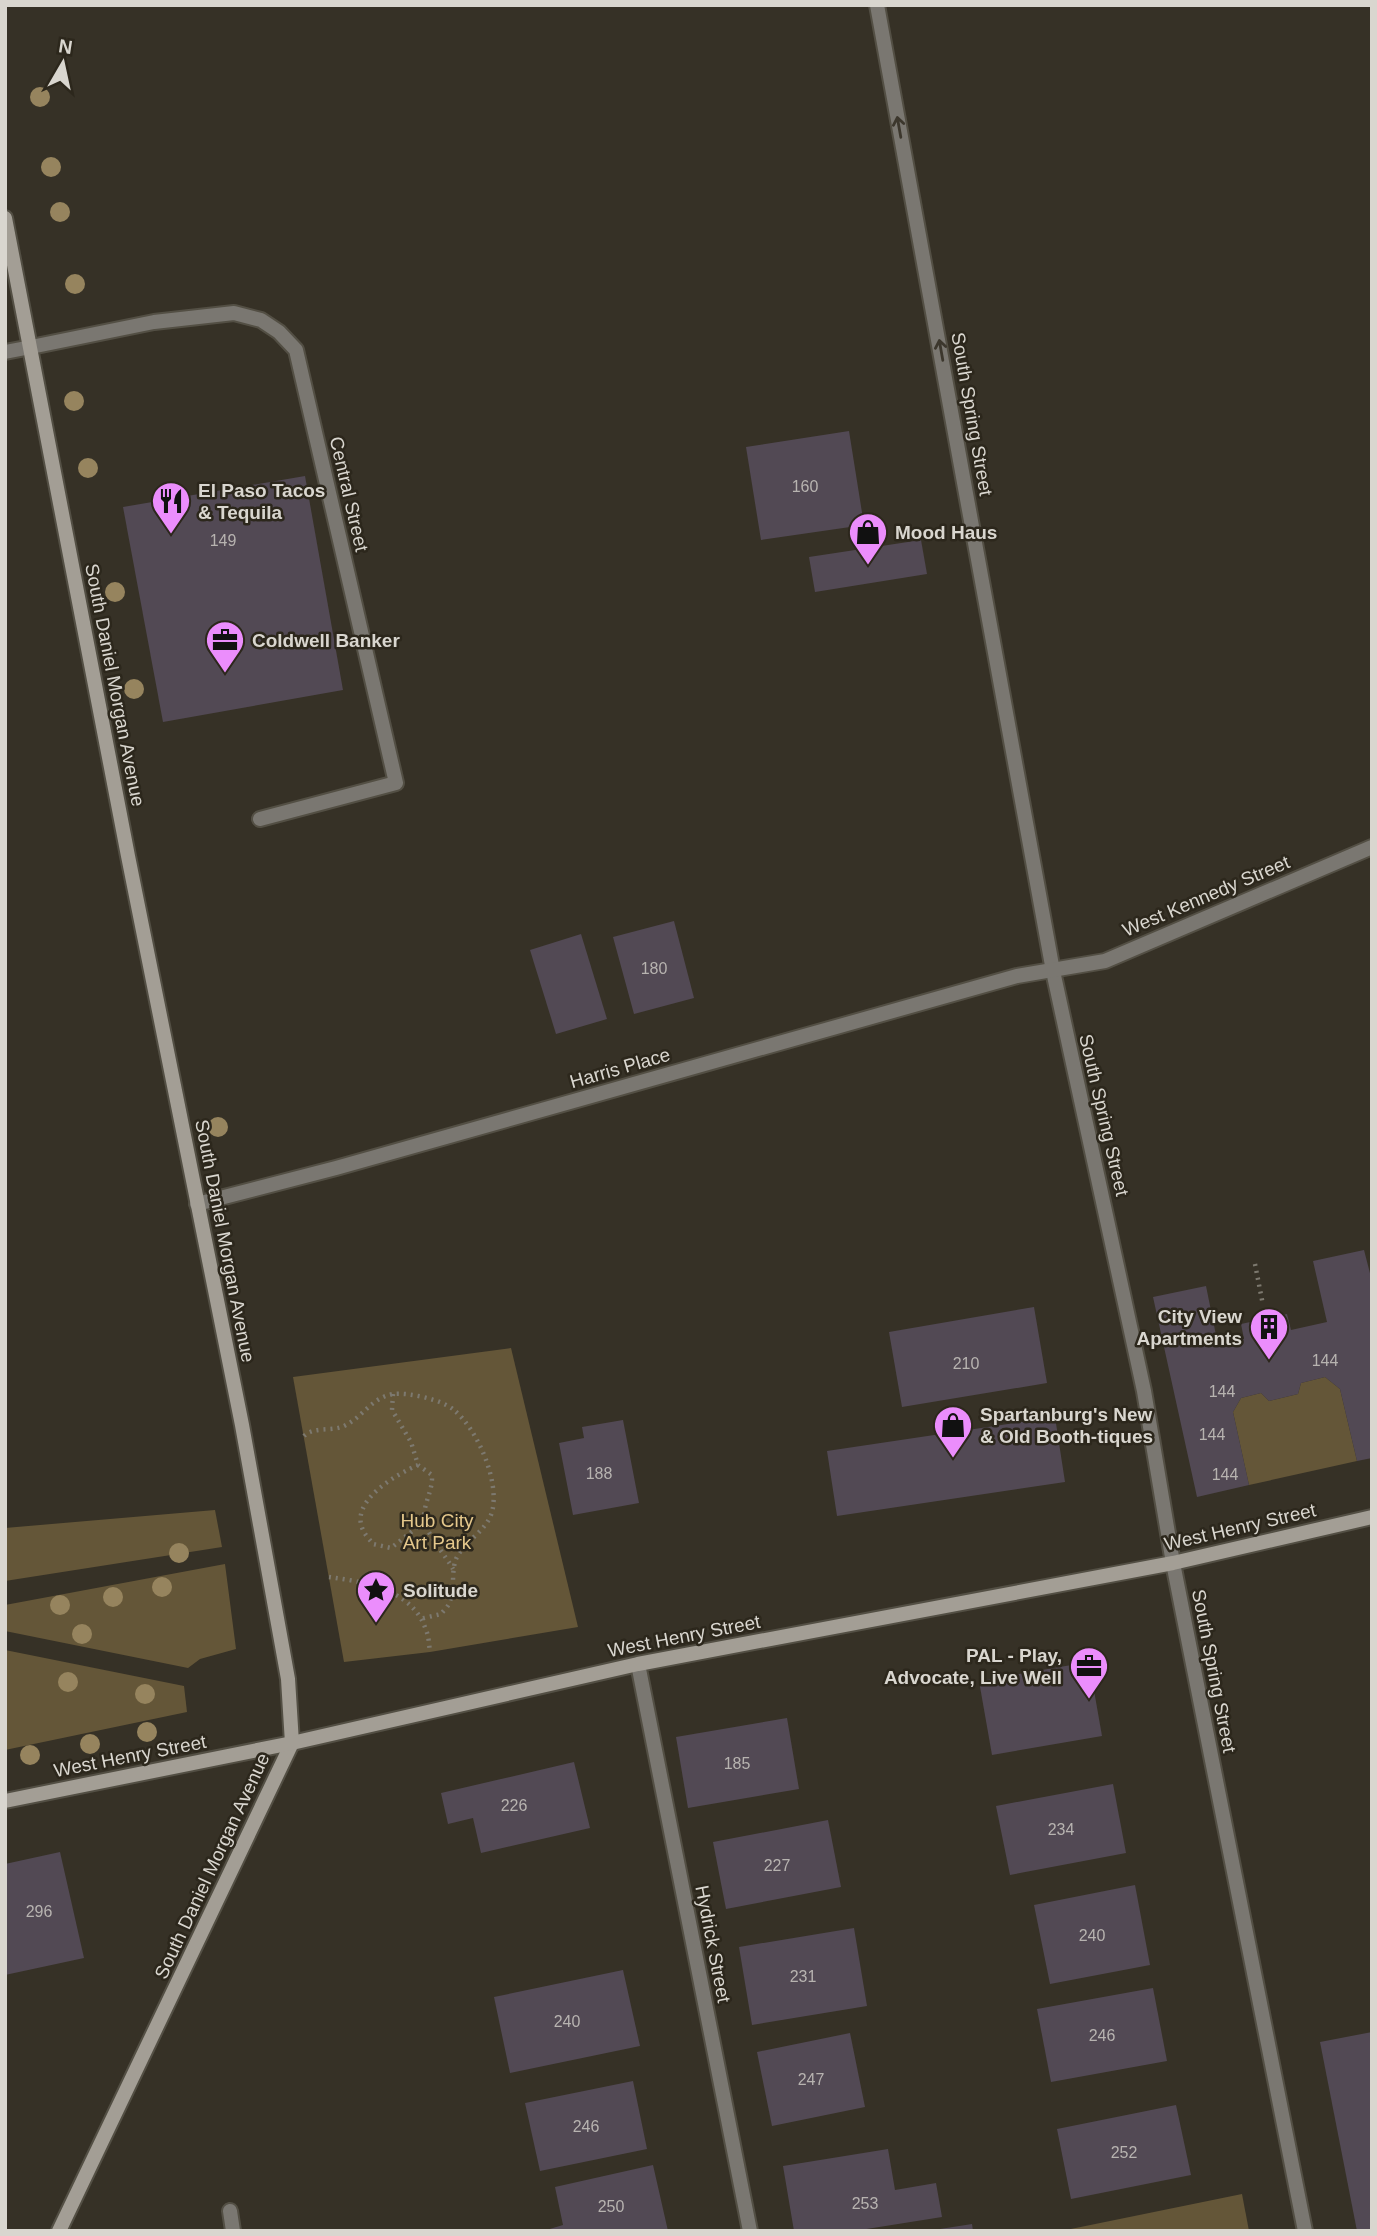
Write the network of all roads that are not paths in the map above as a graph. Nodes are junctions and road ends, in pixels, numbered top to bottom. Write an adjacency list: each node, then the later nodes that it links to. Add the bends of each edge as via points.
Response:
1 (877, 5): 7 (street, South Spring Street, one-way to 1)
2 (5, 218): 3 (street, South Daniel Morgan Avenue)
3 (31, 347): 4 (street); 5 (street, Central Street, via 234,313 261,320 296,350 396,783); 8 (street, South Daniel Morgan Avenue)
4 (5, 352)
5 (260, 819)
6 (1372, 847): 7 (street, West Kennedy Street, via 1105,961)
7 (1053, 971): 8 (street, Harris Place, via 1017,976); 10 (street, South Spring Street, via 1144,1391)
8 (197, 1204): 12 (street, South Daniel Morgan Avenue, via 288,1679)
9 (1372, 1517): 10 (street, West Henry Street)
10 (1173, 1563): 11 (street, West Henry Street); 18 (street, South Spring Street)
11 (638, 1664): 12 (street, West Henry Street); 17 (street, Hydrick Street)
12 (292, 1743): 13 (street, West Henry Street); 15 (street, South Daniel Morgan Avenue)
13 (5, 1801)
14 (230, 2211): 16 (street)
15 (59, 2231)
16 (233, 2231)
17 (750, 2231)
18 (1305, 2231)

